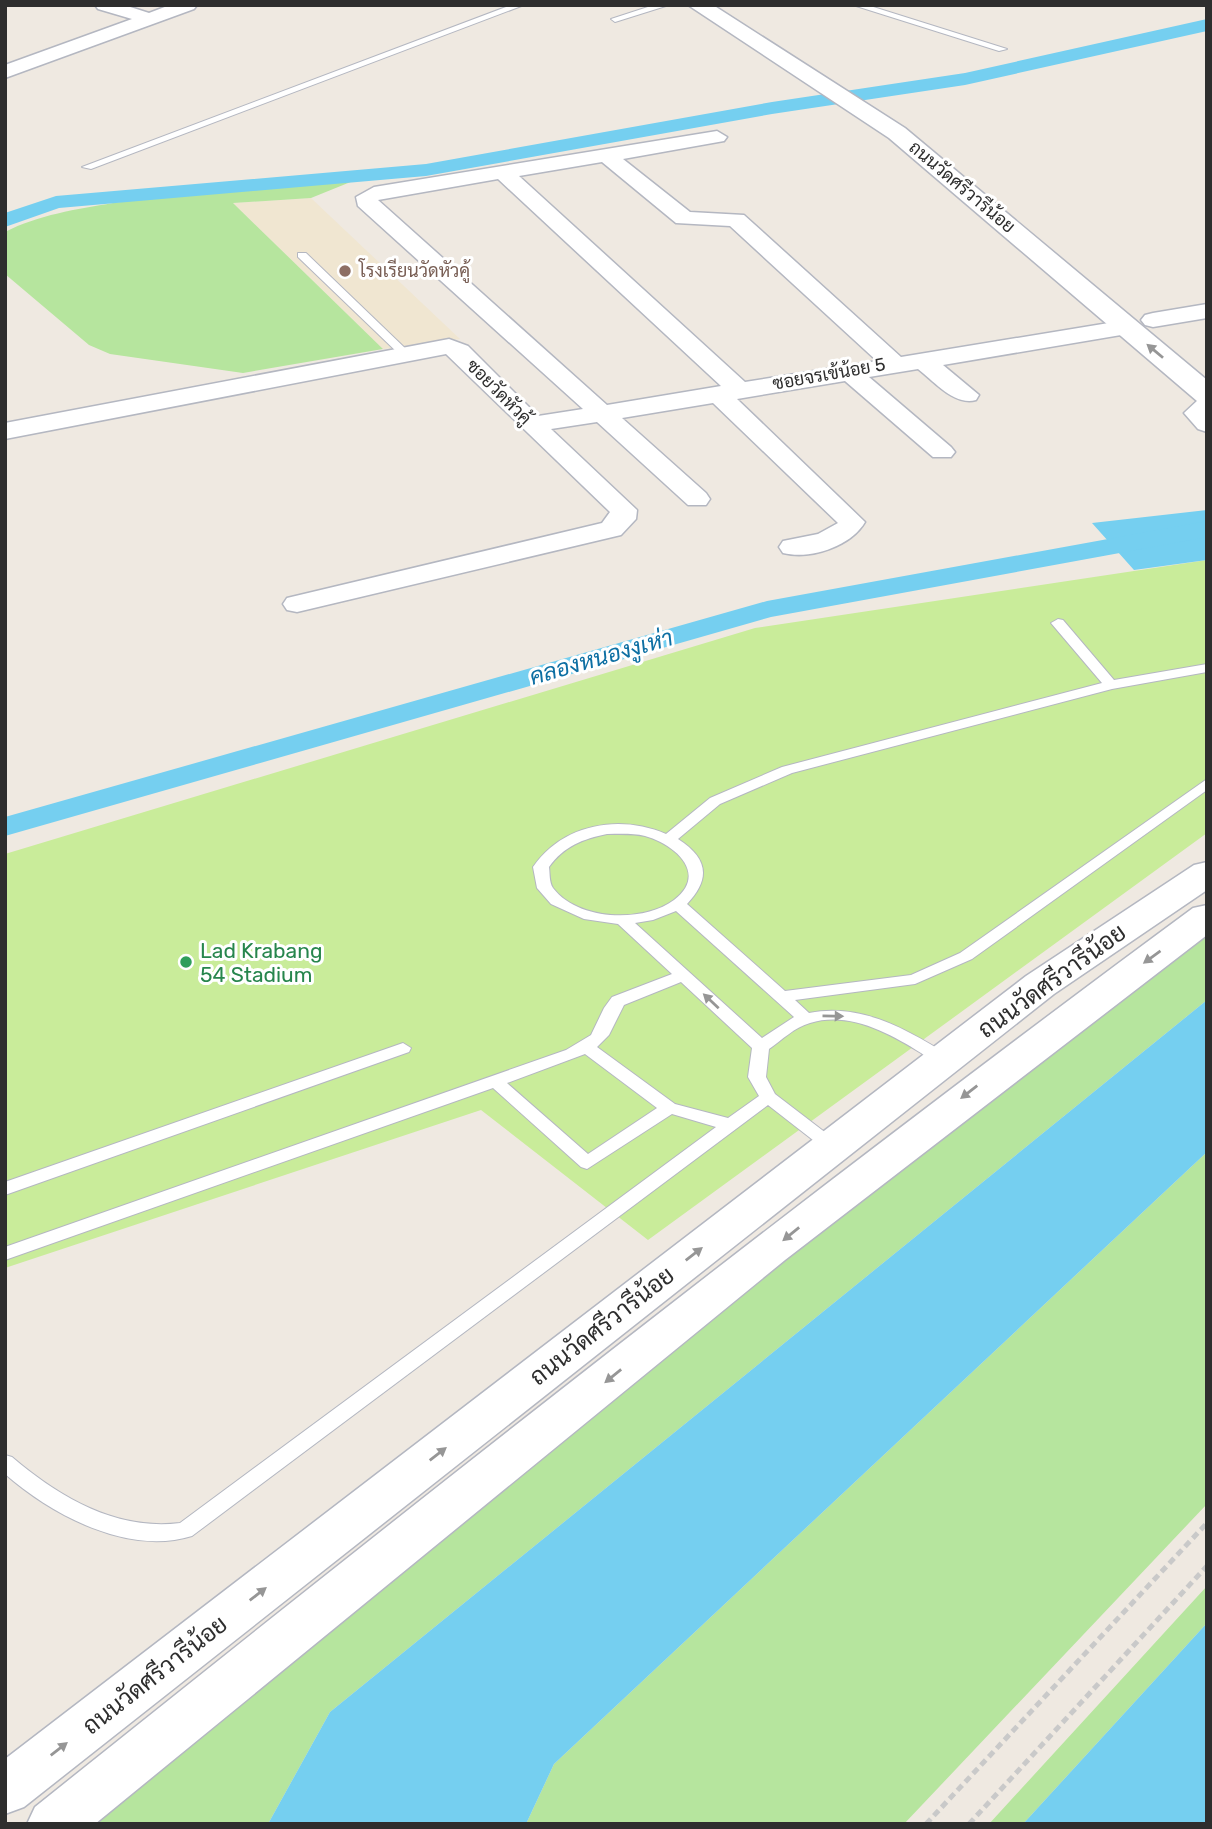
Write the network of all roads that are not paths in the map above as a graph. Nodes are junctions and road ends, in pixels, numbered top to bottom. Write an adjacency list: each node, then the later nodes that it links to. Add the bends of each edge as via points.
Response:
1 (104, 5): 9 (street)
2 (188, 5): 9 (street)
3 (520, 5): 18 (lane)
4 (665, 5): 8 (lane)
5 (698, 5): 15 (main road, ถนนวัดศรีวารีน้อย, via 824,84)
6 (724, 5): 15 (main road, ถนนวัดศรีวารีน้อย)
7 (857, 5): 13 (lane)
8 (648, 7): 10 (lane)
9 (150, 19): 12 (street)
10 (615, 19)
11 (83, 22): 12 (street)
12 (115, 32): 14 (street)
13 (1002, 49)
14 (5, 72)
15 (869, 102): 22 (main road, ถนนวัดศรีวารีน้อย, via 897,133)
16 (717, 137): 17 (street)
17 (607, 156): 19 (street); 25 (street, via 684,218 736,220)
18 (87, 167)
19 (504, 173): 28 (street); 32 (street, via 374,193 366,201)
20 (302, 256): 23 (lane)
21 (1207, 311): 22 (street, ซอยจรเข้น้อย 5)
22 (1140, 324): 24 (street, ซอยจรเข้น้อย 5); 26 (main road, ถนนวัดศรีวารีน้อย); 29 (main road, ถนนวัดศรีวารีน้อย, one-way to 22)
23 (404, 353): 34 (street, ซอยวัดหัวคู้, via 449,346 460,351); 35 (street, ซอยวัดหัวคู้)
24 (920, 359): 25 (street, ซอยจรเข้น้อย 5); 30 (street)
25 (893, 363): 27 (street, ซอยจรเข้น้อย 5)
26 (1207, 366)
27 (848, 371): 28 (street, ซอยจรเข้น้อย 5); 36 (street)
28 (728, 391): 32 (street, ซอยจรเข้น้อย 5); 38 (street, via 852,522 839,535)
29 (1207, 395)
30 (967, 396)
31 (1207, 405): 33 (street, via 1197,414)
32 (601, 413): 34 (street, ซอยจรเข้น้อย 5); 37 (street)
33 (1207, 424)
34 (532, 425): 39 (street, ซอยวัดหัวคู้, via 624,510 618,525)
35 (5, 431)
36 (942, 452)
37 (697, 499)
38 (793, 547)
39 (298, 604)
40 (1058, 623): 42 (lane)
41 (1207, 668): 42 (lane)
42 (1111, 685): 44 (lane, via 787,771 715,800)
43 (1207, 783): 50 (lane, via 966,956 915,979)
44 (669, 839): 46 (lane, via 688,853 697,870 693,888); 48 (lane, via 639,830 607,829 576,836 553,849 541,867 544,886 561,904 589,915)
45 (1207, 873): 55 (main road, ถนนวัดศรีวารีน้อย, via 1040,985)
46 (678, 904): 48 (lane); 50 (lane)
47 (1207, 916): 65 (main road, ถนนวัดศรีวารีน้อย, one-way to 65, via 964,1097)
48 (622, 919): 49 (lane)
49 (683, 975): 52 (lane, via 618,1001 610,1009 604,1030); 53 (lane, one-way to 49)
50 (781, 997): 51 (lane)
51 (805, 1018): 53 (lane); 55 (lane, one-way to 55, via 831,1014 869,1021 898,1032)
52 (586, 1047): 56 (lane); 58 (lane)
53 (761, 1047): 57 (lane, via 757,1077)
54 (403, 1048): 61 (lane)
55 (944, 1060): 60 (main road, ถนนวัดศรีวารีน้อย)
56 (495, 1081): 58 (lane, via 587,1163); 62 (lane)
57 (768, 1097): 59 (lane); 60 (lane)
58 (669, 1108): 59 (lane)
59 (731, 1125): 63 (lane, via 185,1530 164,1534 130,1531 83,1513 18,1475)
60 (833, 1147): 64 (main road, ถนนวัดศรีวารีน้อย, one-way to 60)
61 (5, 1189)
62 (5, 1254)
63 (5, 1462)
64 (5, 1791)
65 (55, 1824)

